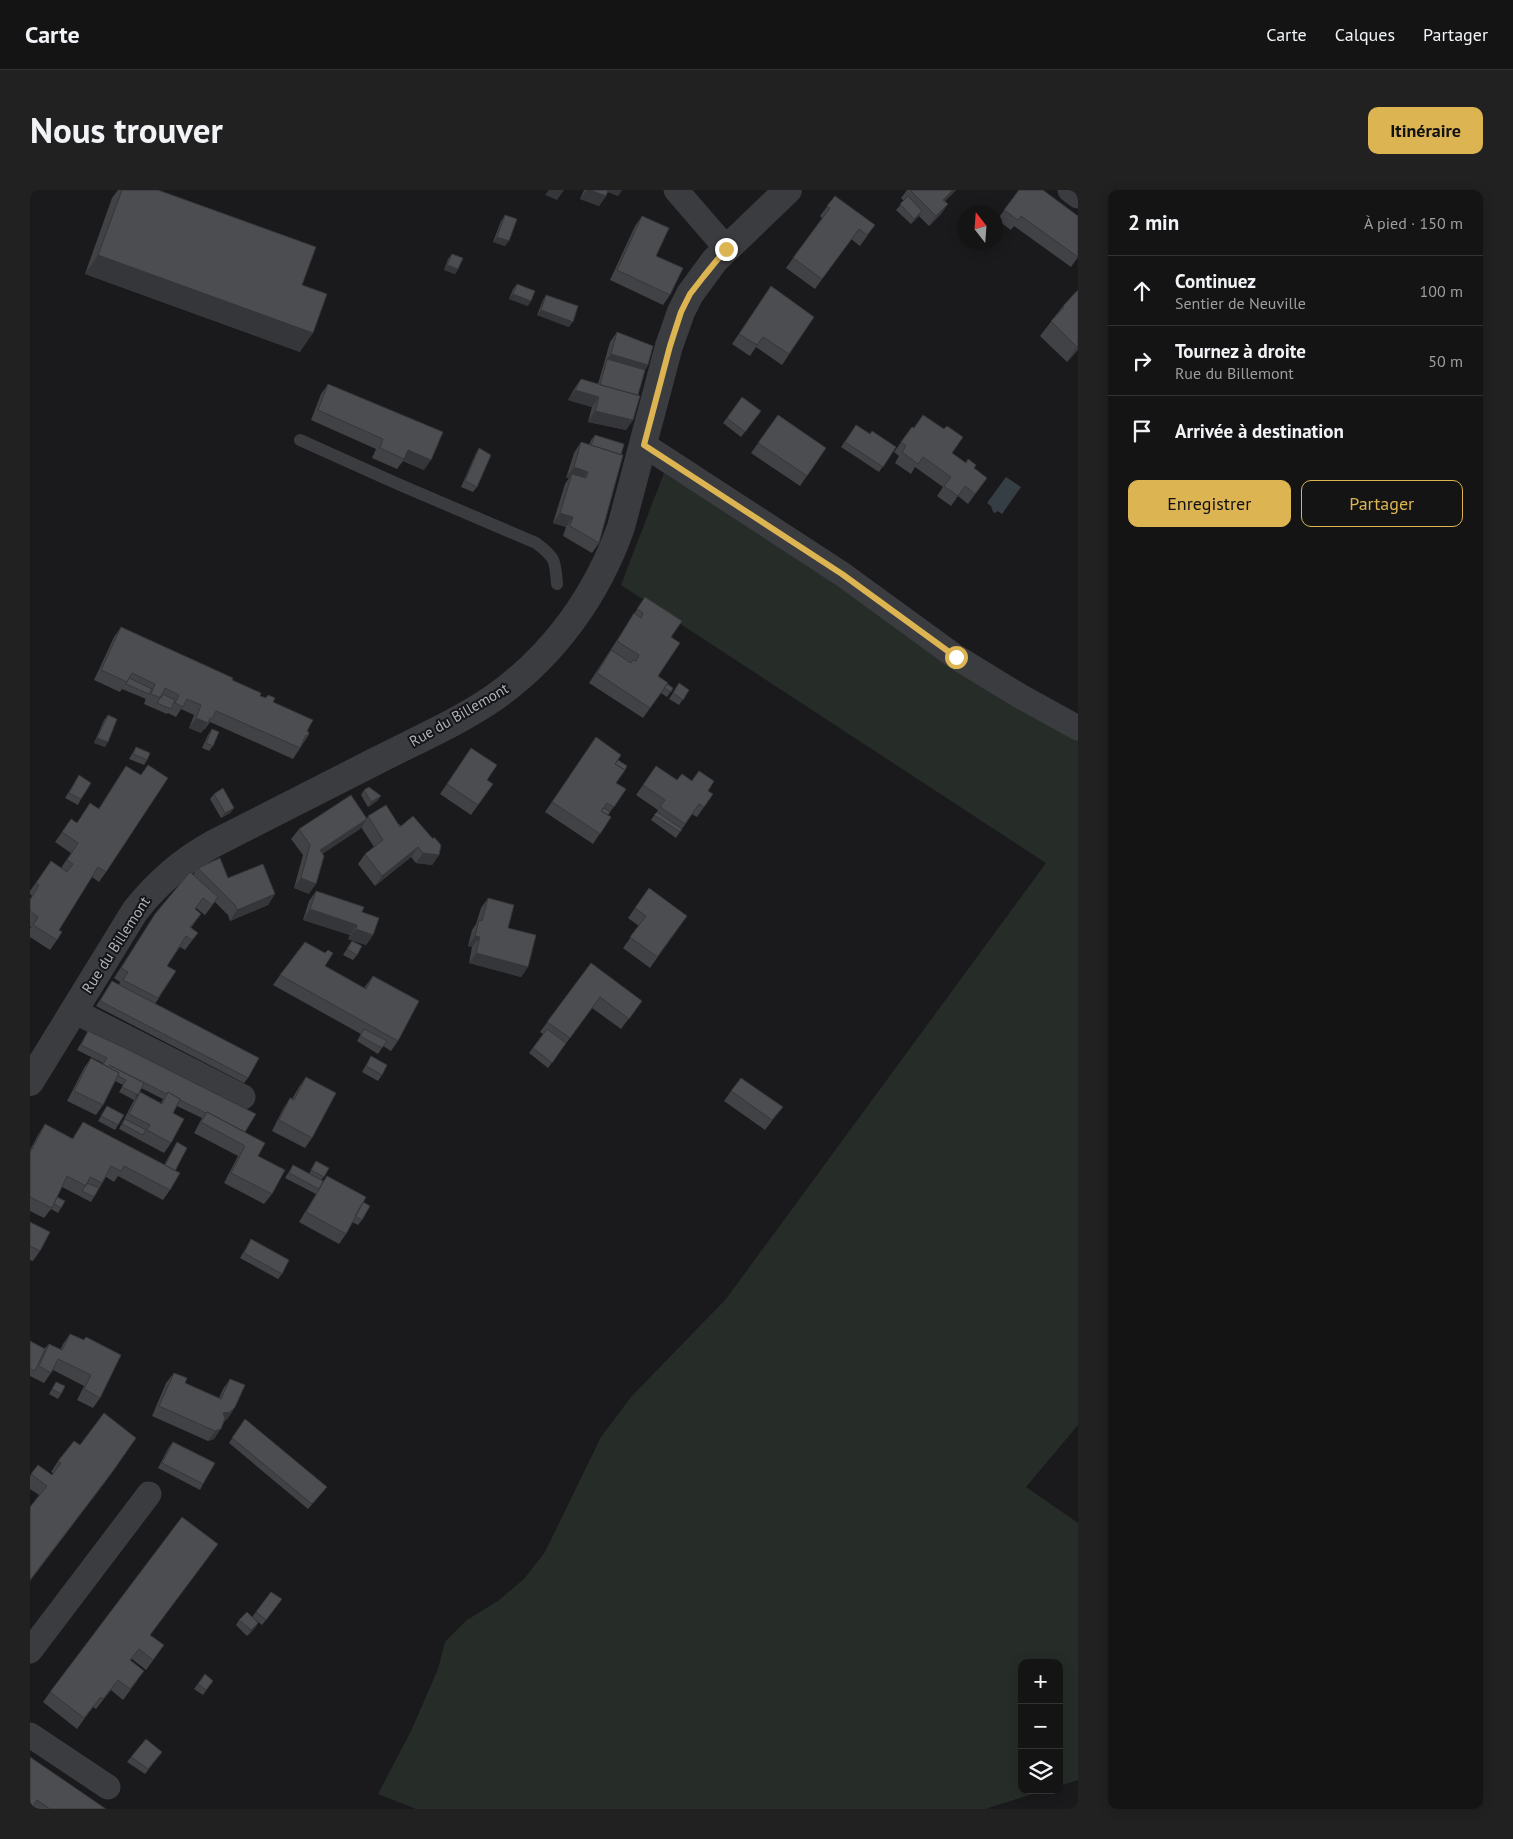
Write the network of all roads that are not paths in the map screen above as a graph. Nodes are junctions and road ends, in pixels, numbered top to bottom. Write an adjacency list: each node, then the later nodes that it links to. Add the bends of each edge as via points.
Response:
1 (676, 190): 5 (street)
2 (788, 190): 5 (street, Rue du Billemont)
3 (1070, 190): 4 (street)
4 (1078, 196)
5 (726, 249): 7 (street, Rue du Billemont, via 690,294 681,312)
6 (300, 440): 8 (lane, via 536,543 555,560)
7 (644, 445): 9 (street, via 842,574 964,662); 10 (street, Rue du Billemont, via 609,560 575,618 533,665 512,684 472,710 189,858 147,895)
8 (557, 584)
9 (1078, 728)
10 (74, 1011): 11 (street, Rue du Billemont); 12 (street)
11 (30, 1082)
12 (243, 1097)
13 (149, 1494): 14 (street)
14 (30, 1651)
15 (30, 1735): 16 (street)
16 (108, 1787)

